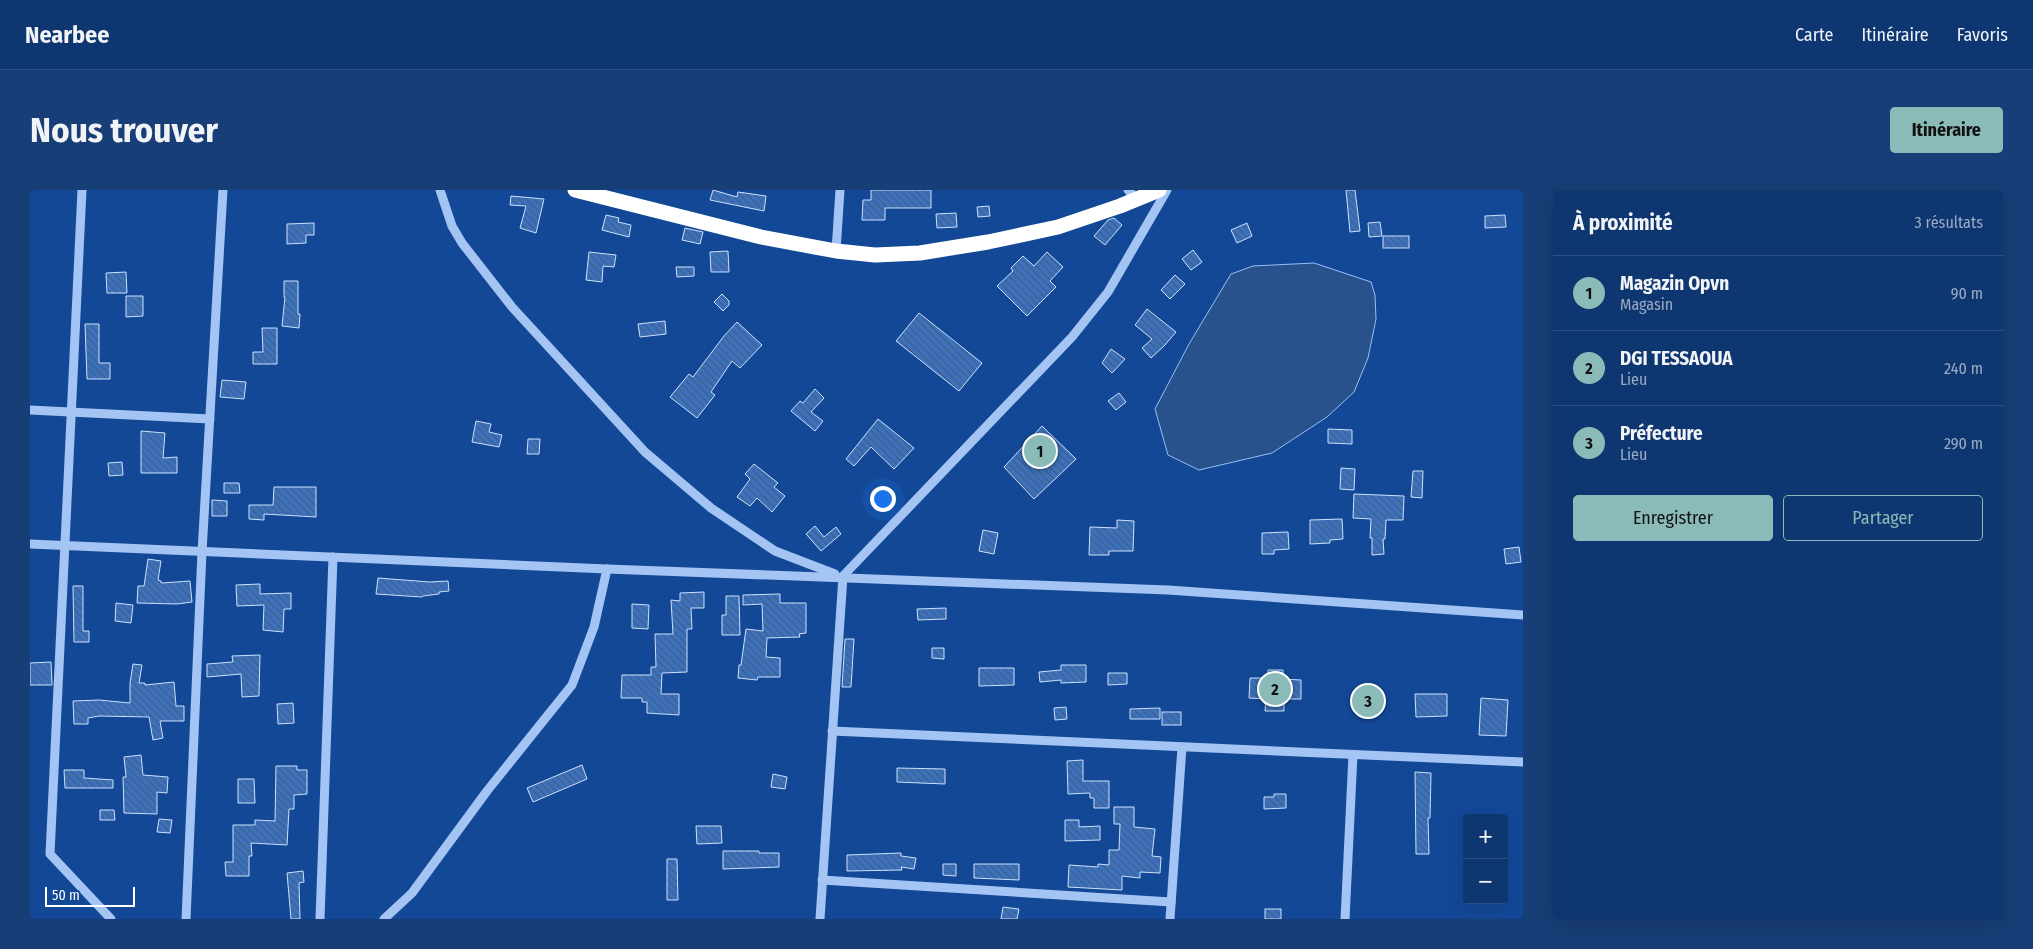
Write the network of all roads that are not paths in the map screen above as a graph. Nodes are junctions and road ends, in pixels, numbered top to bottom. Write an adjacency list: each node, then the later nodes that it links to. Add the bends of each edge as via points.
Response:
1 (82, 190): 11 (street)
2 (223, 190): 12 (street)
3 (440, 190): 18 (street, via 452,226 462,243 512,307 645,452 711,508 775,551)
4 (575, 190): 9 (highway, via 761,237)
5 (840, 190): 9 (street)
6 (1159, 190): 8 (highway)
7 (1167, 190): 18 (street, via 1108,292 1072,337)
8 (1132, 194): 9 (highway, via 1058,227 988,242 920,252 875,254)
9 (836, 251)
10 (30, 410): 11 (street)
11 (72, 412): 12 (street); 14 (street)
12 (210, 419): 15 (street)
13 (30, 544): 14 (street)
14 (65, 546): 15 (street); 26 (street, via 50,854)
15 (202, 552): 16 (street); 27 (street)
16 (333, 557): 17 (street); 28 (street)
17 (608, 569): 18 (street); 29 (street, via 594,627 572,685 487,790 412,894)
18 (843, 576): 19 (street, via 1168,590); 20 (street)
19 (1523, 615)
20 (832, 731): 21 (street); 24 (street)
21 (1182, 747): 22 (street); 25 (street)
22 (1353, 754): 23 (street); 32 (street)
23 (1523, 762)
24 (822, 880): 25 (street); 30 (street)
25 (1171, 902): 31 (street)
26 (111, 919)
27 (186, 919)
28 (320, 919)
29 (384, 919)
30 (820, 919)
31 (1170, 919)
32 (1345, 919)

